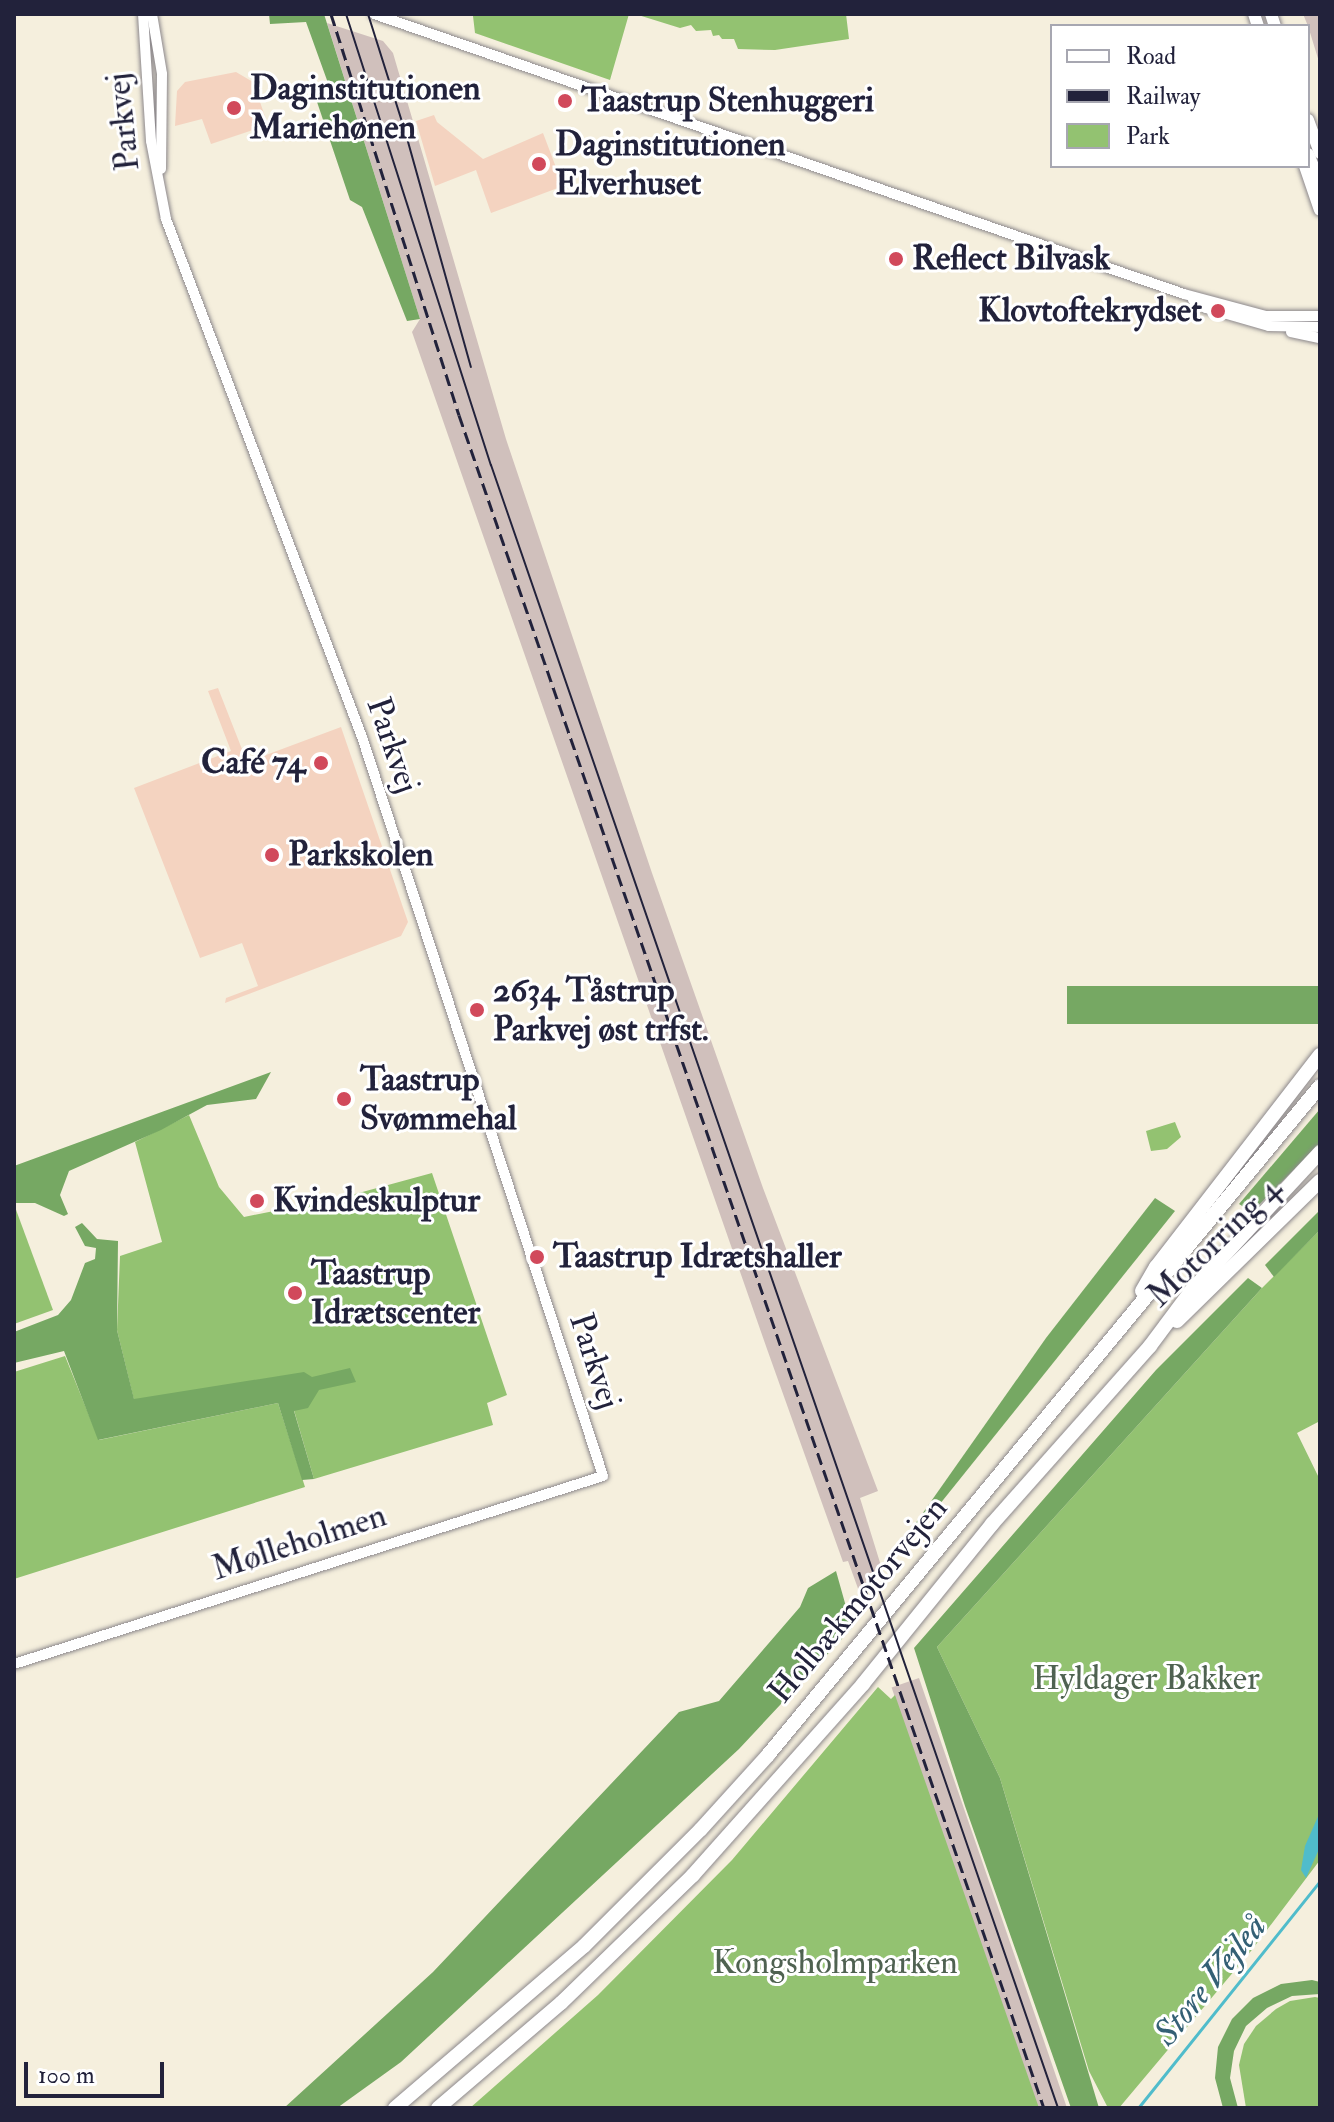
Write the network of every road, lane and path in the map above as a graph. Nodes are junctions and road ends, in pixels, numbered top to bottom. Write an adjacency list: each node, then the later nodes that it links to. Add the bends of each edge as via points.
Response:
1 (143, 14): 10 (street, Parkvej, via 151,141)
2 (152, 14): 10 (street, Parkvej, via 162,74 161,165)
3 (374, 14): 11 (street)
4 (1310, 126): 5 (main road)
5 (1320, 153)
6 (1310, 159): 8 (main road)
7 (1306, 168): 9 (main road)
8 (1320, 182)
9 (1320, 210)
10 (169, 222): 22 (street, Parkvej, via 362,737)
11 (1184, 294): 12 (street, via 1266,316); 13 (street, via 1206,308)
12 (1320, 316)
13 (1274, 327): 14 (street); 15 (street)
14 (1320, 327)
15 (1320, 338)
16 (1320, 1055): 20 (highway, via 1156,1267)
17 (1320, 1086): 20 (highway, Holbækmotorvejen)
18 (1320, 1152): 21 (highway, Holbækmotorvejen, via 1191,1291)
19 (1320, 1181): 21 (highway, Motorring 4)
20 (1122, 1326): 24 (highway, Holbækmotorvejen, via 778,1744 701,1829 538,1989)
21 (1150, 1346): 25 (highway, Holbækmotorvejen, via 693,1875 561,2003)
22 (603, 1476): 23 (street, Mølleholmen)
23 (14, 1664)
24 (395, 2108)
25 (438, 2108)

